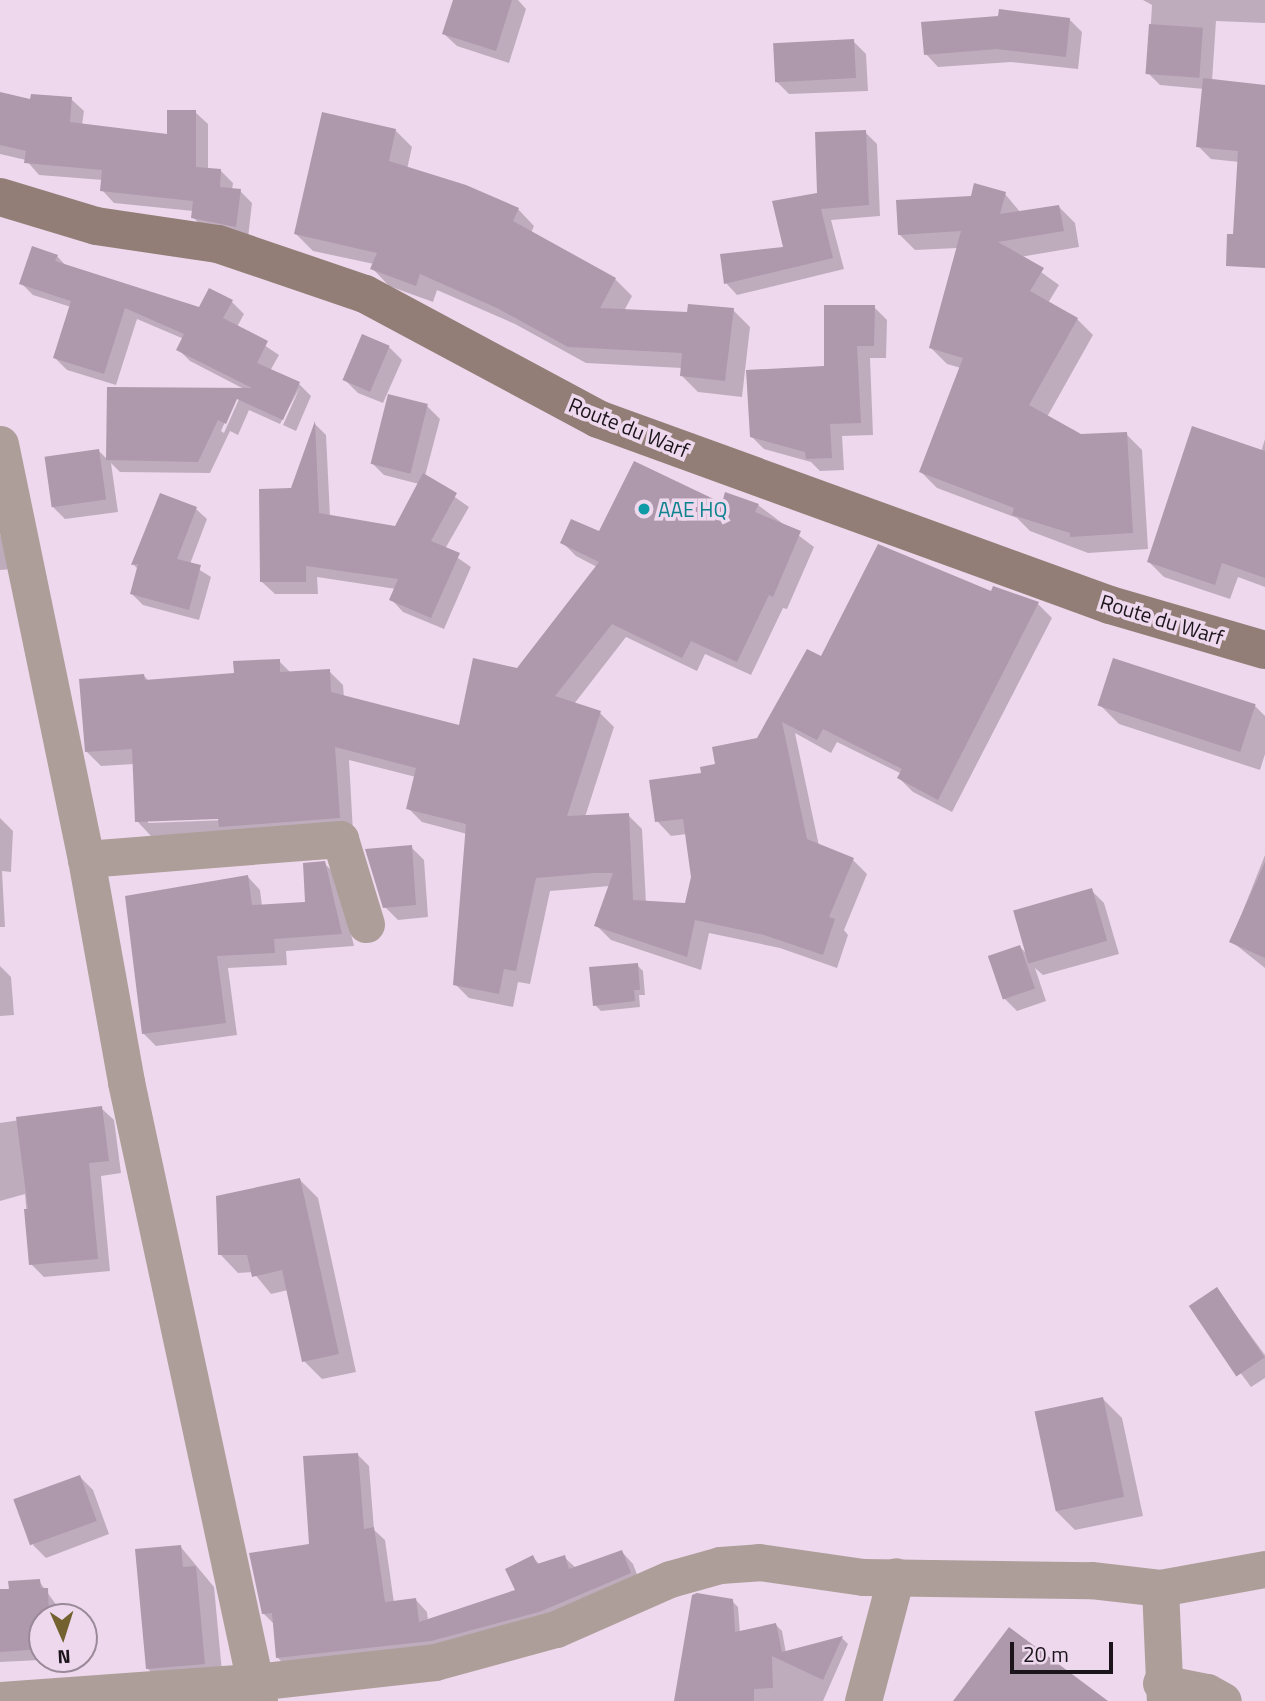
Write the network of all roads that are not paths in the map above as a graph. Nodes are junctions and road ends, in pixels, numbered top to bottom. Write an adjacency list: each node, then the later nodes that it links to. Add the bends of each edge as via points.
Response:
1 (0, 197): 3 (main road, Route du Warf, via 96,226 218,244 365,293 598,419 1110,605)
2 (0, 444): 4 (street)
3 (1265, 650)
4 (86, 859): 5 (street, via 340,839); 9 (street, via 126,1082)
5 (366, 924)
6 (1265, 1569): 8 (street)
7 (896, 1576): 8 (street, via 1091,1580); 9 (street, via 863,1577 759,1562 720,1565 670,1579 556,1629 435,1662); 12 (street)
8 (1160, 1588): 10 (street)
9 (257, 1692): 11 (street)
10 (1163, 1692): 13 (street, via 1207,1692)
11 (0, 1700)
12 (863, 1701)
13 (1223, 1701)

